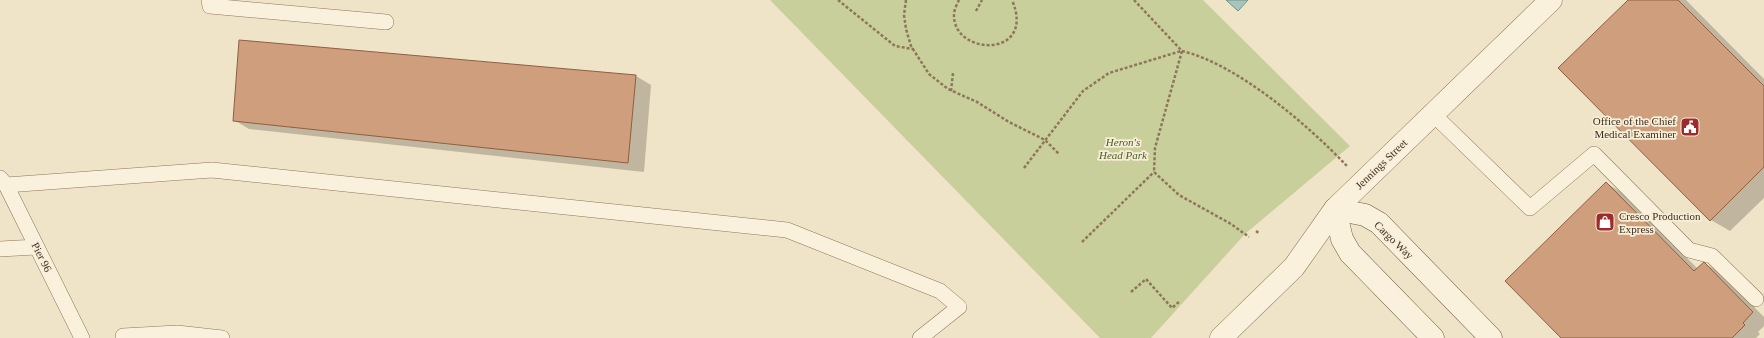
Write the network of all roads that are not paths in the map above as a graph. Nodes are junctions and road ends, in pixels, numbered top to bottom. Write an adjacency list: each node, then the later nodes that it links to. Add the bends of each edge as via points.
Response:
1 (209, 0): 3 (lane, via 210,6)
2 (1551, 0): 4 (street, Jennings Street)
3 (386, 22)
4 (1433, 114): 6 (street, Jennings Street); 9 (lane, via 1530,208 1594,154 1689,250 1712,256)
5 (3, 181): 7 (lane, Pier 96); 13 (lane, via 212,170 787,230 940,291 959,307)
6 (1335, 209): 14 (street, Jennings Street, via 1294,267); 15 (street, via 1342,239 1350,253); 16 (street, Cargo Way, via 1365,215 1379,223)
7 (36, 247): 8 (lane); 11 (lane, Pier 96)
8 (0, 249)
9 (1756, 300)
10 (123, 336): 12 (lane, via 177,333)
11 (82, 338)
12 (222, 338)
13 (920, 338)
14 (1222, 338)
15 (1433, 338)
16 (1491, 338)

